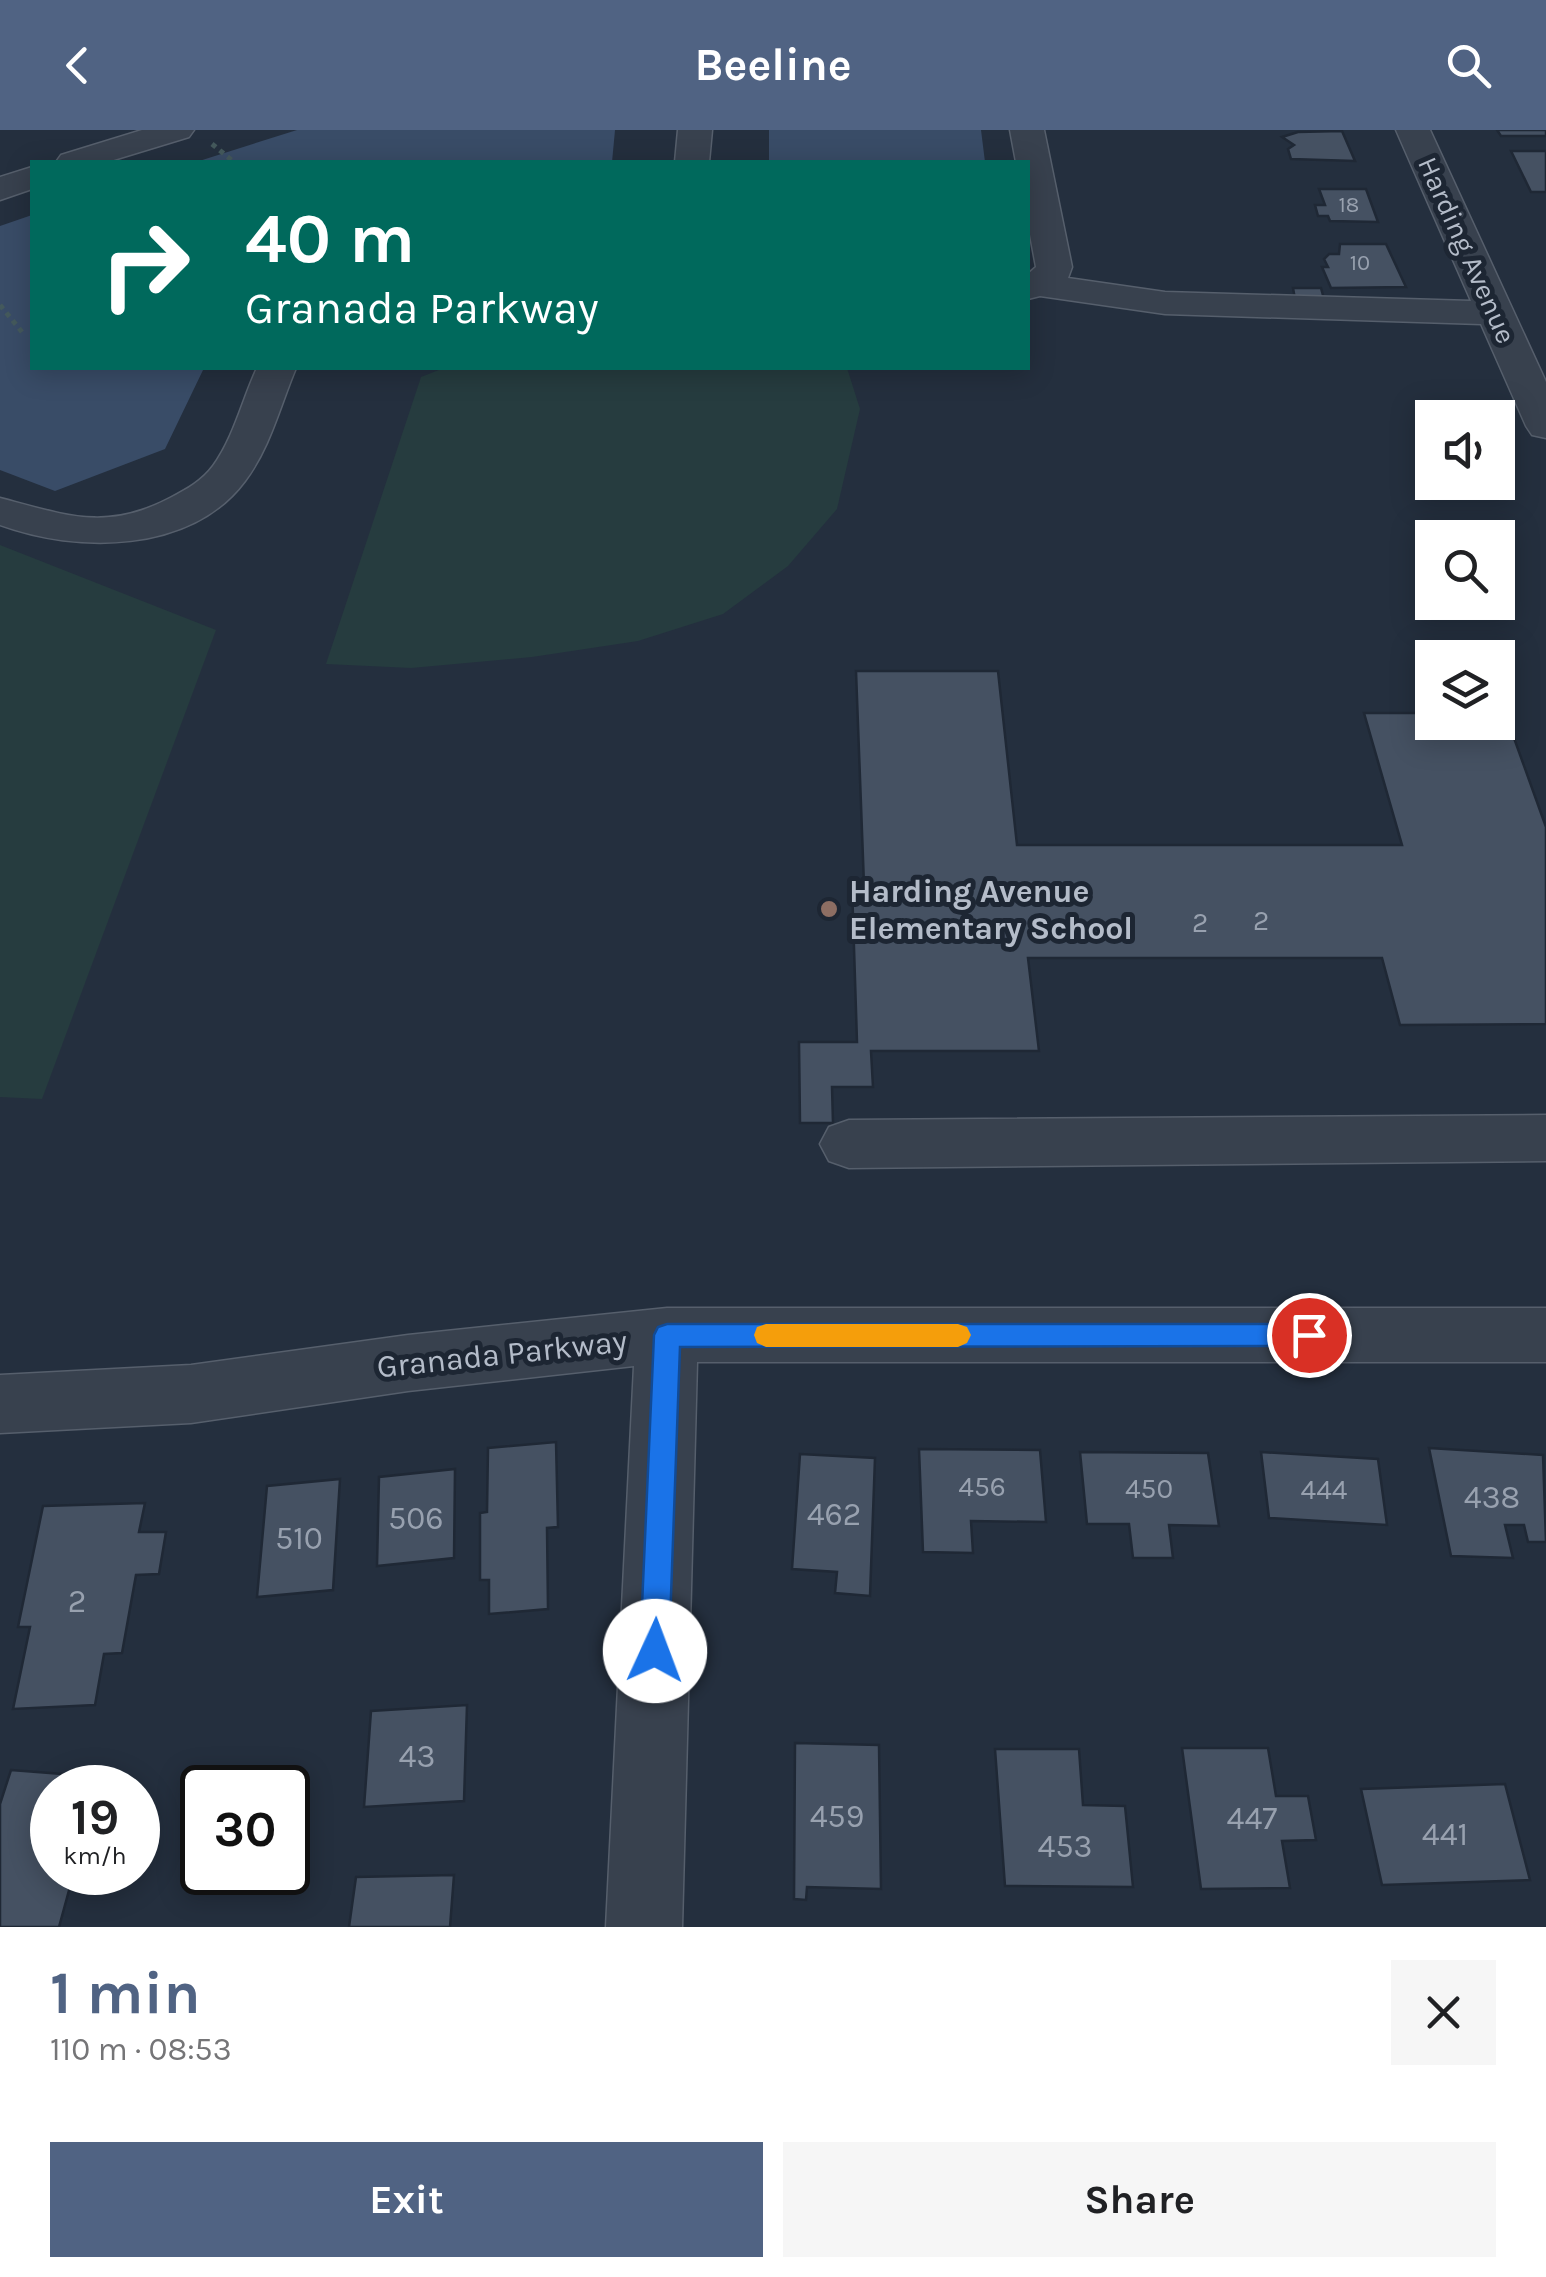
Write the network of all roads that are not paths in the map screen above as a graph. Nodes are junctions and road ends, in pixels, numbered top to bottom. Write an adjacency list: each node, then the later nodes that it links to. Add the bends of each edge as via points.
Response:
1 (177, 130): 5 (street)
2 (694, 130): 6 (street)
3 (1027, 130): 9 (street, via 1054,267)
4 (1413, 130): 10 (street, Harding Avenue)
5 (80, 160)
6 (692, 160)
7 (30, 178): 8 (street)
8 (0, 189)
9 (1034, 286): 10 (street, via 1165,303)
10 (1495, 312): 12 (street, Harding Avenue)
11 (275, 370): 13 (street, via 218,487 163,520 96,536)
12 (1546, 426)
13 (0, 511)
14 (1546, 1138): 15 (street)
15 (849, 1144)
16 (667, 1335): 17 (street, Granada Parkway); 18 (street, Granada Parkway, via 191,1394); 19 (street)
17 (1546, 1335)
18 (0, 1404)
19 (644, 1927)

